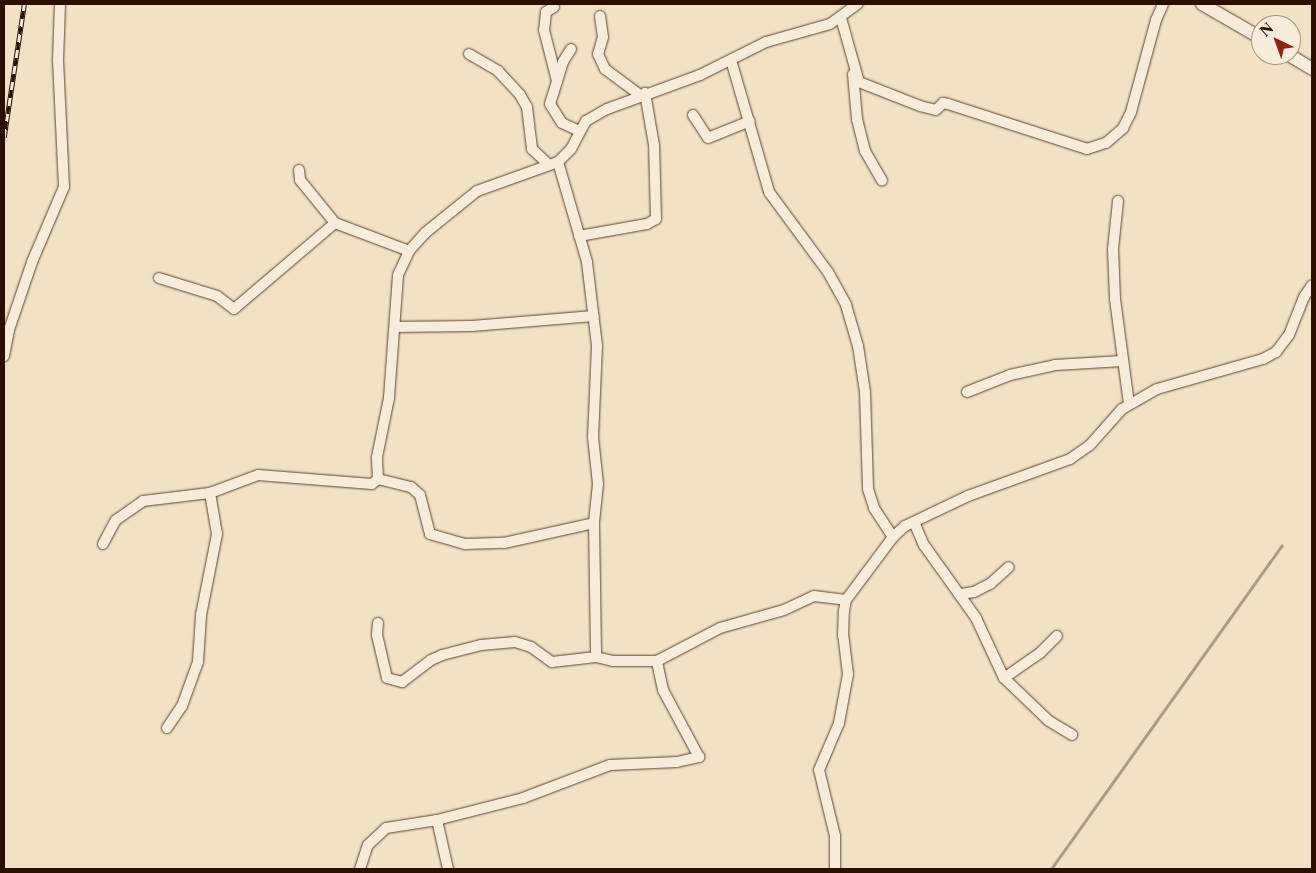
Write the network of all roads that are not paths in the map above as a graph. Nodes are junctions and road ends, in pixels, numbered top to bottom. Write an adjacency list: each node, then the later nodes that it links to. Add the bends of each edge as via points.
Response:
1 (60, 4): 31 (street, via 58,61 64,186)
2 (858, 4): 7 (street)
3 (1163, 4): 11 (street, via 1131,112 1123,128 1097,148 1087,149 948,104 943,103 936,110 902,99 859,82)
4 (1202, 4): 8 (street)
5 (554, 7): 15 (street, via 546,12 544,30)
6 (600, 16): 16 (street, via 603,37 598,54 605,70)
7 (841, 18): 11 (street); 12 (street, via 766,42 738,53)
8 (1251, 32)
9 (571, 49): 15 (street)
10 (469, 54): 20 (street, via 498,71 520,95 527,107 532,149)
11 (851, 55): 22 (street, via 857,119 869,159)
12 (731, 60): 16 (street, via 700,75); 18 (street)
13 (1301, 62): 14 (street)
14 (1312, 68)
15 (557, 81): 19 (street, via 550,104 562,123)
16 (643, 94): 19 (street, via 586,121); 25 (street, via 654,145 656,219 647,224)
17 (693, 116): 18 (street, via 708,138)
18 (750, 121): 40 (street, via 769,192 828,272 846,305 858,346 865,392 870,497)
19 (579, 131): 20 (street, via 571,149)
20 (552, 162): 25 (street); 26 (street, via 465,198)
21 (299, 170): 24 (street, via 300,180)
22 (882, 180)
23 (1118, 201): 33 (street, via 1113,249)
24 (335, 223): 26 (street); 27 (street, via 236,309 217,296)
25 (578, 236): 29 (street, via 587,262)
26 (408, 252): 30 (street, via 398,275)
27 (159, 278)
28 (1312, 285): 35 (street, via 1290,335 1276,352 1263,360 1177,381)
29 (594, 316): 30 (street, via 472,326); 39 (street, via 597,346 593,437 598,484)
30 (396, 327): 36 (street, via 389,398 377,457)
31 (6, 330): 32 (street)
32 (4, 356)
33 (1123, 361): 34 (street, via 1055,365 1010,375); 35 (street)
34 (967, 392)
35 (1129, 404): 38 (street, via 1090,445 1070,460 996,485)
36 (378, 479): 37 (street, via 368,486 258,475); 39 (street, via 411,487 420,495 430,534 466,544 504,544)
37 (210, 493): 41 (street, via 143,501 116,520); 50 (street, via 217,534 201,614 198,662 182,706)
38 (914, 522): 40 (street); 43 (street, via 924,545)
39 (594, 523): 47 (street)
40 (893, 537): 44 (street)
41 (103, 544)
42 (1009, 567): 43 (street, via 990,584)
43 (961, 594): 49 (street)
44 (846, 600): 48 (street, via 814,596 768,615 720,628); 55 (street, via 843,636 848,674 839,723 819,770 835,836)
45 (378, 623): 47 (street, via 386,671 393,682 408,681 431,660 481,645 523,643 552,662)
46 (1057, 636): 49 (street, via 1040,653)
47 (596, 657): 48 (street, via 613,661)
48 (657, 661): 52 (street, via 663,690 699,757 677,762 610,765 523,798)
49 (1004, 678): 51 (street, via 1049,721)
50 (167, 728)
51 (1072, 735)
52 (437, 820): 53 (street, via 386,828 368,845); 54 (street)
53 (360, 869)
54 (448, 869)
55 (835, 869)

